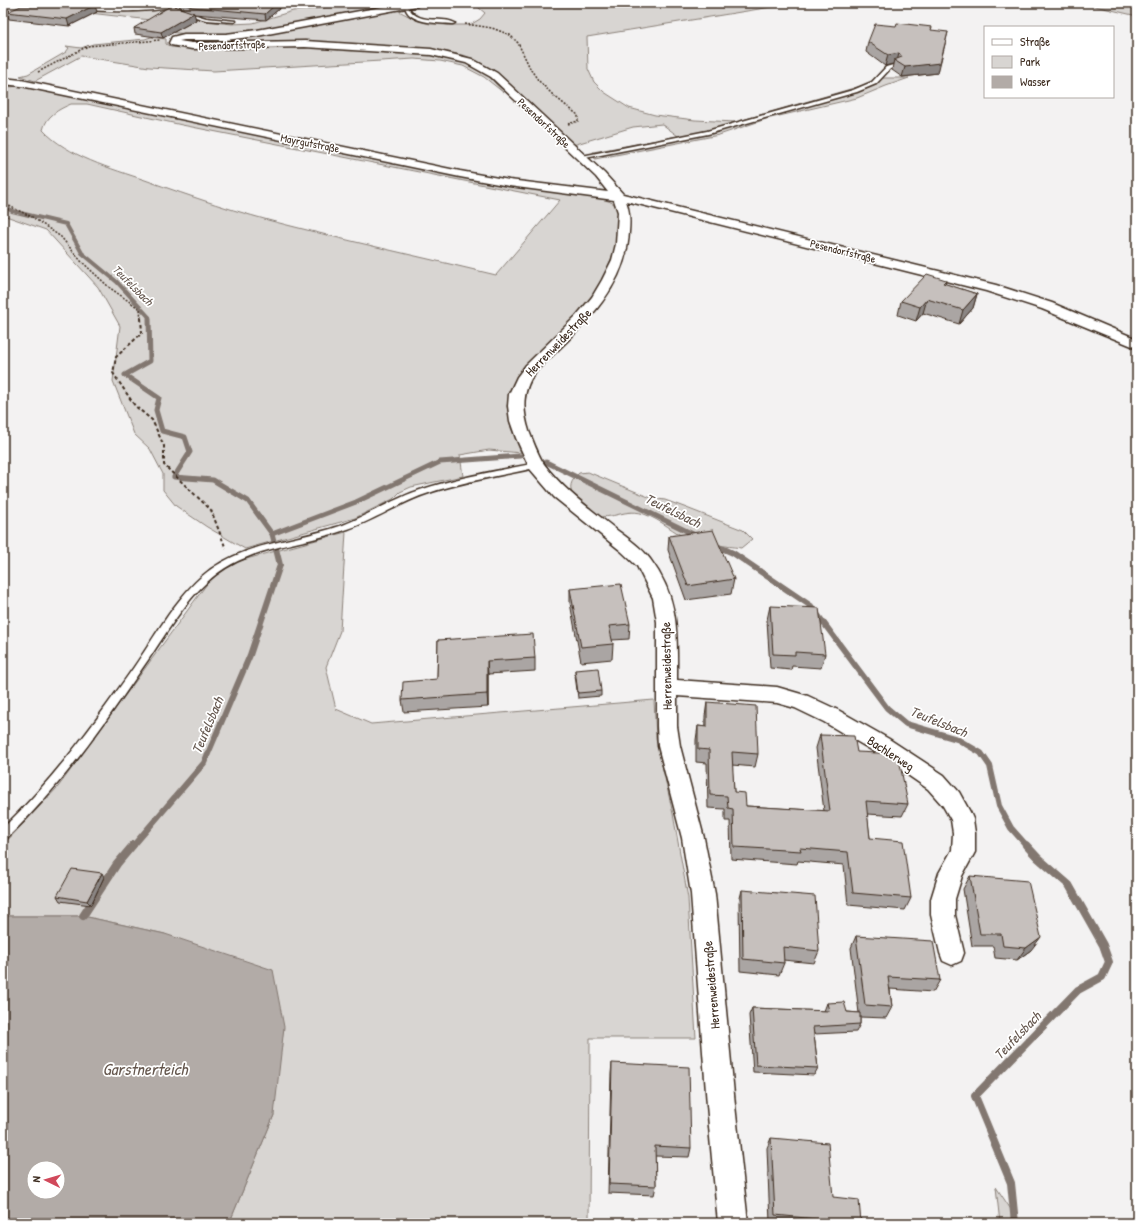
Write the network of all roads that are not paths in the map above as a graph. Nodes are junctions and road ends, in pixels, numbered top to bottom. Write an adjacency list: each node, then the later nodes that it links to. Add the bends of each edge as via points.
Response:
1 (21, 3): 5 (street, via 68,7)
2 (417, 3): 4 (street, Pesendorfstraße)
3 (3, 6): 6 (street)
4 (406, 6): 8 (lane, via 414,16); 11 (street, Pesendorfstraße, via 257,34 184,36 175,39 174,44 305,44 431,52 459,58 476,64 494,75)
5 (174, 7): 7 (lane, via 206,18)
6 (103, 17)
7 (234, 21)
8 (453, 23)
9 (896, 65): 11 (lane, via 888,68 874,83 855,91 708,132)
10 (3, 81): 12 (street, Mayrgutstraße, via 460,174)
11 (580, 157): 12 (street, Pesendorfstraße)
12 (619, 197): 13 (street, Pesendorfstraße, via 991,288 1047,306); 14 (street, Herrenweidestraße, via 624,212 622,244 609,280 598,299 581,319 531,368 522,380 517,394 518,421)
13 (1137, 344)
14 (536, 465): 15 (street, Herrenweidestraße, via 560,493 627,547 653,578 662,598 667,622); 16 (lane, via 426,491 344,527 273,546 231,560 216,568 202,581 162,632 86,740 38,798)
15 (667, 687): 17 (street, Bachlerweg, via 777,695 801,702 881,745 936,782 951,799 962,819 964,833 963,852 951,873 943,899 943,915); 18 (street, Herrenweidestraße, via 669,746 693,838 703,894)
16 (3, 835)
17 (952, 953)
18 (733, 1223)

